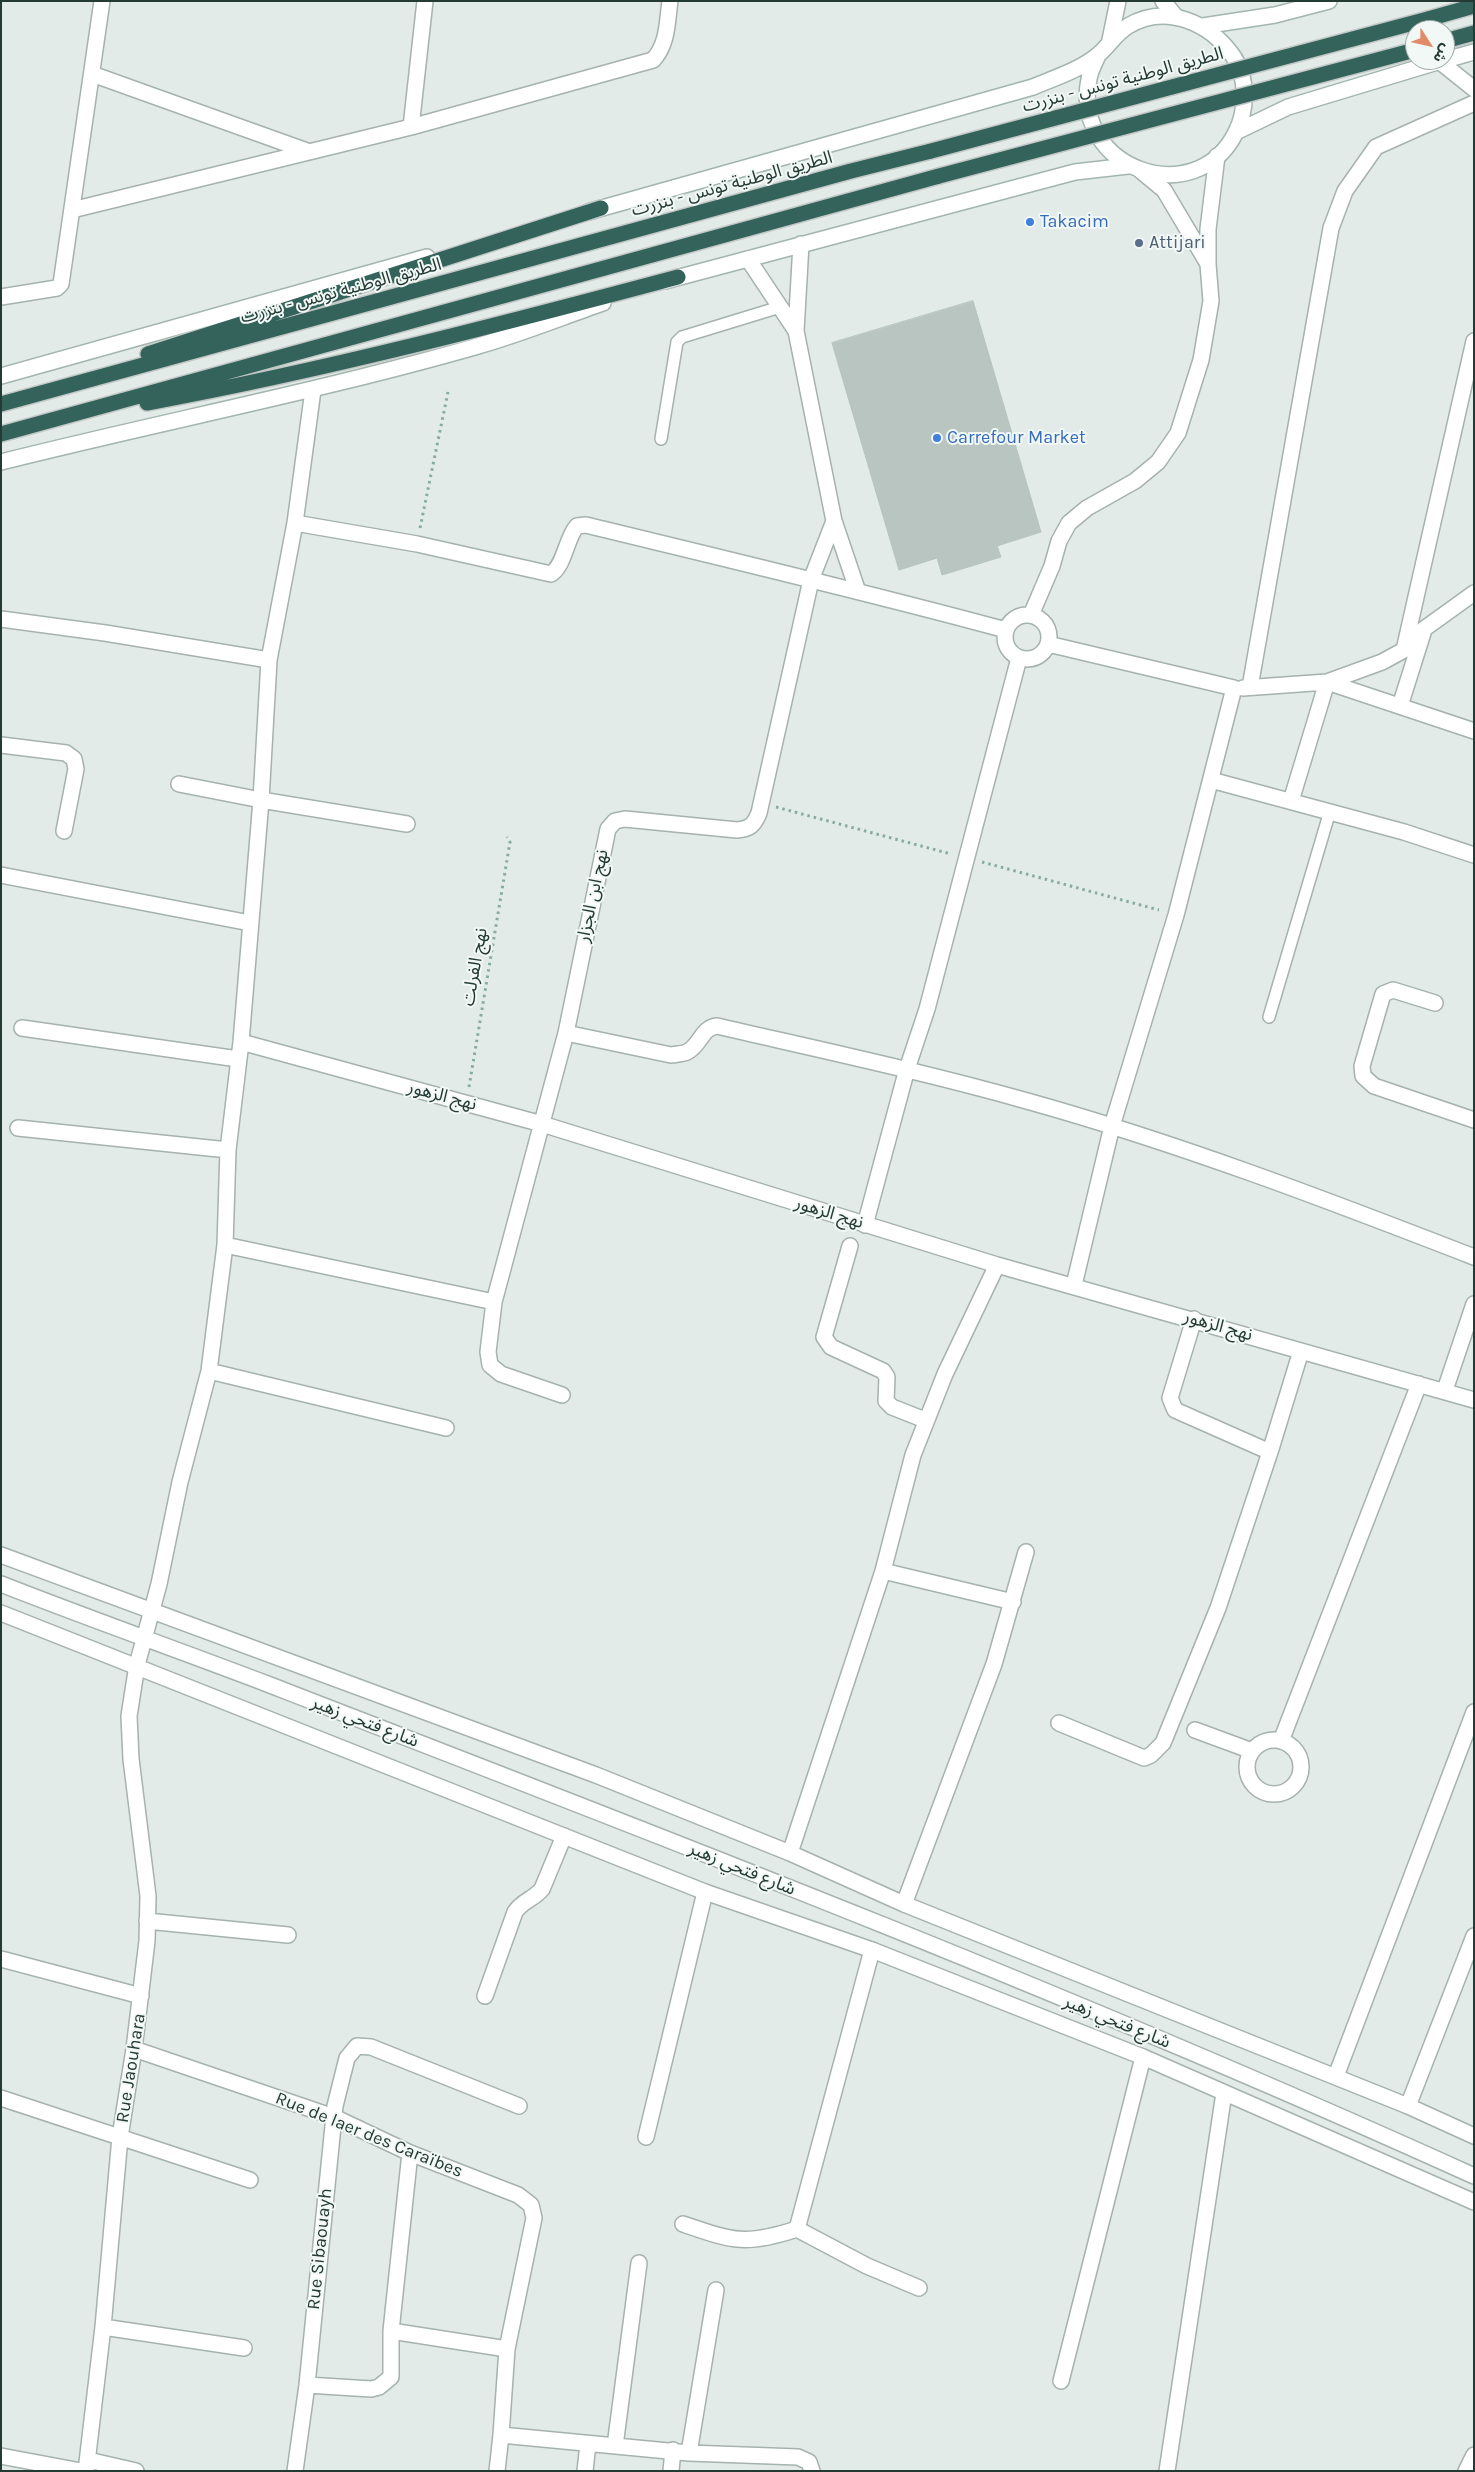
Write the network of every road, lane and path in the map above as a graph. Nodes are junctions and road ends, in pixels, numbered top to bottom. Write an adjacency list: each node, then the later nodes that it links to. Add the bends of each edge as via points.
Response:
1 (102, 1): 19 (street)
2 (670, 1): 22 (street, via 664,40 653,60)
3 (1118, 1): 12 (street)
4 (1163, 1): 8 (street)
5 (1329, 1): 9 (street, via 1275,15)
6 (422, 2): 22 (street)
7 (1474, 6): 40 (highway, الطريق الوطنية تونس - بنزرت, bridge)
8 (1176, 17): 9 (street); 12 (street, via 1152,18 1137,23)
9 (1203, 26): 23 (street, via 1222,40 1237,61 1244,84 1244,108)
10 (1474, 33): 11 (highway)
11 (1455, 38)
12 (1110, 40): 15 (street)
13 (1474, 52): 16 (street)
14 (1405, 53): 41 (highway, bridge, via 939,176)
15 (1098, 55): 26 (street, via 1089,79 1087,104 1094,129 1108,151); 27 (street, via 1033,87)
16 (1455, 57)
17 (1409, 70): 23 (street, via 1288,106)
18 (1454, 70): 20 (street)
19 (92, 74): 24 (street); 28 (street)
20 (1474, 89)
21 (1474, 103): 60 (street, via 1376,147 1346,191 1331,228)
22 (411, 127): 24 (street)
23 (1236, 132): 25 (street)
24 (307, 151): 28 (street)
25 (1217, 156): 26 (street, via 1181,174 1160,175); 31 (street, via 1208,229)
26 (1135, 169): 29 (street, via 1075,172); 31 (street, via 1164,190)
27 (601, 208): 37 (street); 40 (highway)
28 (72, 210): 33 (street, via 60,287)
29 (801, 244): 30 (street); 35 (street)
30 (748, 258): 32 (street); 34 (street)
31 (1208, 264): 51 (street, via 1211,301 1203,350 1178,433 1158,462 1136,481 1087,508 1069,523)
32 (678, 277): 38 (street, via 480,346); 41 (highway, via 254,383)
33 (1, 297)
34 (780, 308): 35 (street); 43 (lane, via 682,337 677,342)
35 (796, 331): 45 (street)
36 (1474, 341): 56 (street)
37 (1, 376)
38 (313, 390): 44 (street, via 131,429); 46 (street, Rue Jaouhara)
39 (448, 392): 47 (path)
40 (1, 402)
41 (50, 421): 42 (highway)
42 (1, 434)
43 (661, 439)
44 (1, 462)
45 (834, 521): 48 (street); 49 (street)
46 (295, 523): 47 (street); 58 (street, Rue Jaouhara)
47 (417, 544): 48 (street, via 551,574 573,531 586,525)
48 (811, 580): 49 (street); 79 (street, نهج ابن الجزار, via 754,824 737,830 625,818 615,821 608,829)
49 (857, 590): 54 (street)
50 (1474, 594): 53 (street)
51 (1031, 615): 54 (street, via 1017,617); 55 (street, via 1046,627)
52 (1, 619): 58 (street)
53 (1424, 629): 56 (street); 62 (street)
54 (1006, 630): 57 (street, via 1007,646)
55 (1048, 644): 57 (street, via 1036,657); 61 (street)
56 (1404, 650): 59 (street, via 1382,662)
57 (1019, 658): 82 (street, via 936,973)
58 (269, 660): 67 (street, Rue Jaouhara)
59 (1327, 682): 60 (street); 62 (street); 68 (street)
60 (1250, 687): 61 (street)
61 (1234, 688): 65 (street)
62 (1400, 706): 63 (street)
63 (1474, 731)
64 (1, 745): 71 (street, via 66,753 74,759 76,769)
65 (1211, 780): 68 (street); 86 (street, via 1176,915)
66 (178, 784): 67 (street)
67 (261, 800): 70 (street); 75 (street, Rue Jaouhara)
68 (1291, 801): 69 (street)
69 (1330, 811): 73 (street); 77 (lane)
70 (407, 824)
71 (64, 831)
72 (508, 837): 83 (path, نهج الفرلت, via 510,842)
73 (1474, 855)
74 (1, 875): 75 (street)
75 (250, 923): 80 (street, Rue Jaouhara)
76 (1435, 1003): 84 (street, via 1393,990 1383,994 1362,1066 1363,1076 1374,1086)
77 (1269, 1017)
78 (22, 1028): 81 (street)
79 (566, 1033): 82 (street, via 671,1055 688,1052 705,1031 717,1026); 85 (street, نهج ابن الجزار)
80 (240, 1042): 81 (street, Rue Jaouhara); 83 (street, نهج الزهور)
81 (238, 1059): 88 (street, Rue Jaouhara)
82 (907, 1069): 86 (street); 89 (street)
83 (466, 1102): 85 (street, نهج الزهور)
84 (1474, 1120)
85 (542, 1124): 89 (street, نهج الزهور); 95 (street, نهج ابن الجزار)
86 (1112, 1126): 92 (street, via 1377,1219); 94 (street)
87 (18, 1128): 88 (street)
88 (228, 1150): 90 (street, Rue Jaouhara)
89 (865, 1225): 93 (street, نهج الزهور)
90 (225, 1245): 95 (street); 99 (street, Rue Jaouhara)
91 (850, 1246): 104 (street, via 824,1337 831,1347 883,1371 887,1377 886,1401)
92 (1474, 1257)
93 (997, 1264): 94 (street, نهج الزهور); 104 (street)
94 (1074, 1285): 97 (street, نهج الزهور)
95 (494, 1302): 102 (street, نهج ابن الجزار, via 488,1352 490,1365 501,1374)
96 (1474, 1304): 101 (street)
97 (1194, 1319): 98 (street, نهج الزهور); 106 (street, via 1170,1398 1175,1410)
98 (1301, 1351): 100 (street, نهج الزهور); 106 (street)
99 (209, 1371): 105 (street); 112 (street, Rue Jaouhara, via 180,1482)
100 (1419, 1384): 101 (street, نهج الزهور); 119 (street)
101 (1445, 1390): 103 (street, نهج الزهور)
102 (562, 1395)
103 (1474, 1400)
104 (926, 1420): 109 (street, via 912,1455)
105 (446, 1428)
106 (1270, 1452): 117 (street, via 1218,1608 1163,1743 1144,1758)
107 (1026, 1552): 111 (street)
108 (1, 1555): 112 (street)
109 (882, 1571): 111 (street); 122 (street)
110 (1, 1584): 114 (street, شارع فتحي زهير)
111 (1013, 1602): 124 (street, via 994,1664)
112 (152, 1612): 114 (street, Rue Jaouhara); 122 (street, via 587,1772)
113 (1, 1613): 115 (street, شارع فتحي زهير)
114 (144, 1637): 115 (street, Rue Jaouhara); 144 (street, شارع فتحي زهير, via 768,1878 1324,2108)
115 (137, 1665): 121 (street, شارع فتحي زهير); 125 (street, Rue Jaouhara, via 129,1737 148,1896)
116 (1474, 1712): 134 (street)
117 (1060, 1724)
118 (1195, 1730): 120 (street)
119 (1281, 1741): 120 (street, via 1265,1741); 120 (street, via 1295,1751 1301,1768 1299,1777 1287,1791 1269,1794 1253,1785 1246,1768)
120 (1252, 1751)
121 (564, 1836): 123 (street, شارع فتحي زهير); 131 (street, via 542,1889 524,1900 515,1912)
122 (790, 1853): 124 (street)
123 (705, 1892): 128 (street, شارع فتحي زهير); 142 (street)
124 (904, 1904): 134 (street)
125 (147, 1921): 126 (street); 130 (street, Rue Jaouhara)
126 (288, 1935)
127 (1474, 1936): 138 (street)
128 (872, 1950): 133 (street, شارع فتحي زهير); 148 (street)
129 (1, 1959): 130 (street)
130 (141, 1996): 132 (street, Rue Jaouhara)
131 (485, 1996)
132 (134, 2049): 139 (street, Rue de laer des Caraïbes); 141 (street, Rue Jaouhara)
133 (1143, 2057): 135 (street, شارع فتحي زهير); 156 (street)
134 (1336, 2076): 138 (street)
135 (1224, 2093): 146 (street, شارع فتحي زهير); 172 (street)
136 (1, 2098): 141 (street)
137 (519, 2106): 139 (street, Rue Sibaouayh, via 372,2047 357,2046 347,2058)
138 (1408, 2106): 140 (street)
139 (334, 2117): 143 (street, Rue de laer des Caraïbes); 157 (street, Rue Sibaouayh)
140 (1474, 2136)
141 (120, 2137): 145 (street); 152 (street, Rue Jaouhara)
142 (646, 2137)
143 (410, 2153): 153 (street); 155 (street, Rue de laer des Caraïbes, via 518,2195 531,2205 534,2218)
144 (1474, 2176)
145 (250, 2180)
146 (1474, 2202)
147 (683, 2224): 148 (street, via 723,2238 744,2241)
148 (797, 2228): 150 (street, via 859,2262)
149 (639, 2263): 160 (street)
150 (919, 2288)
151 (716, 2290): 162 (street)
152 (103, 2327): 154 (street); 165 (street, Rue Jaouhara)
153 (391, 2331): 155 (street); 157 (street, via 391,2377 379,2387)
154 (244, 2348)
155 (507, 2349): 158 (street)
156 (1061, 2381)
157 (307, 2385): 167 (street, Rue Sibaouayh)
158 (502, 2435): 159 (street); 168 (street)
159 (588, 2444): 160 (street); 169 (street)
160 (615, 2446): 161 (street)
161 (673, 2450): 162 (street); 170 (street)
162 (689, 2453): 171 (street, via 798,2458 809,2462)
163 (1474, 2455): 173 (street)
164 (1, 2456): 165 (street)
165 (85, 2467): 166 (street)
166 (136, 2471)
167 (295, 2471)
168 (497, 2471)
169 (585, 2471)
170 (671, 2471)
171 (812, 2471)
172 (1167, 2471)
173 (1466, 2471)

